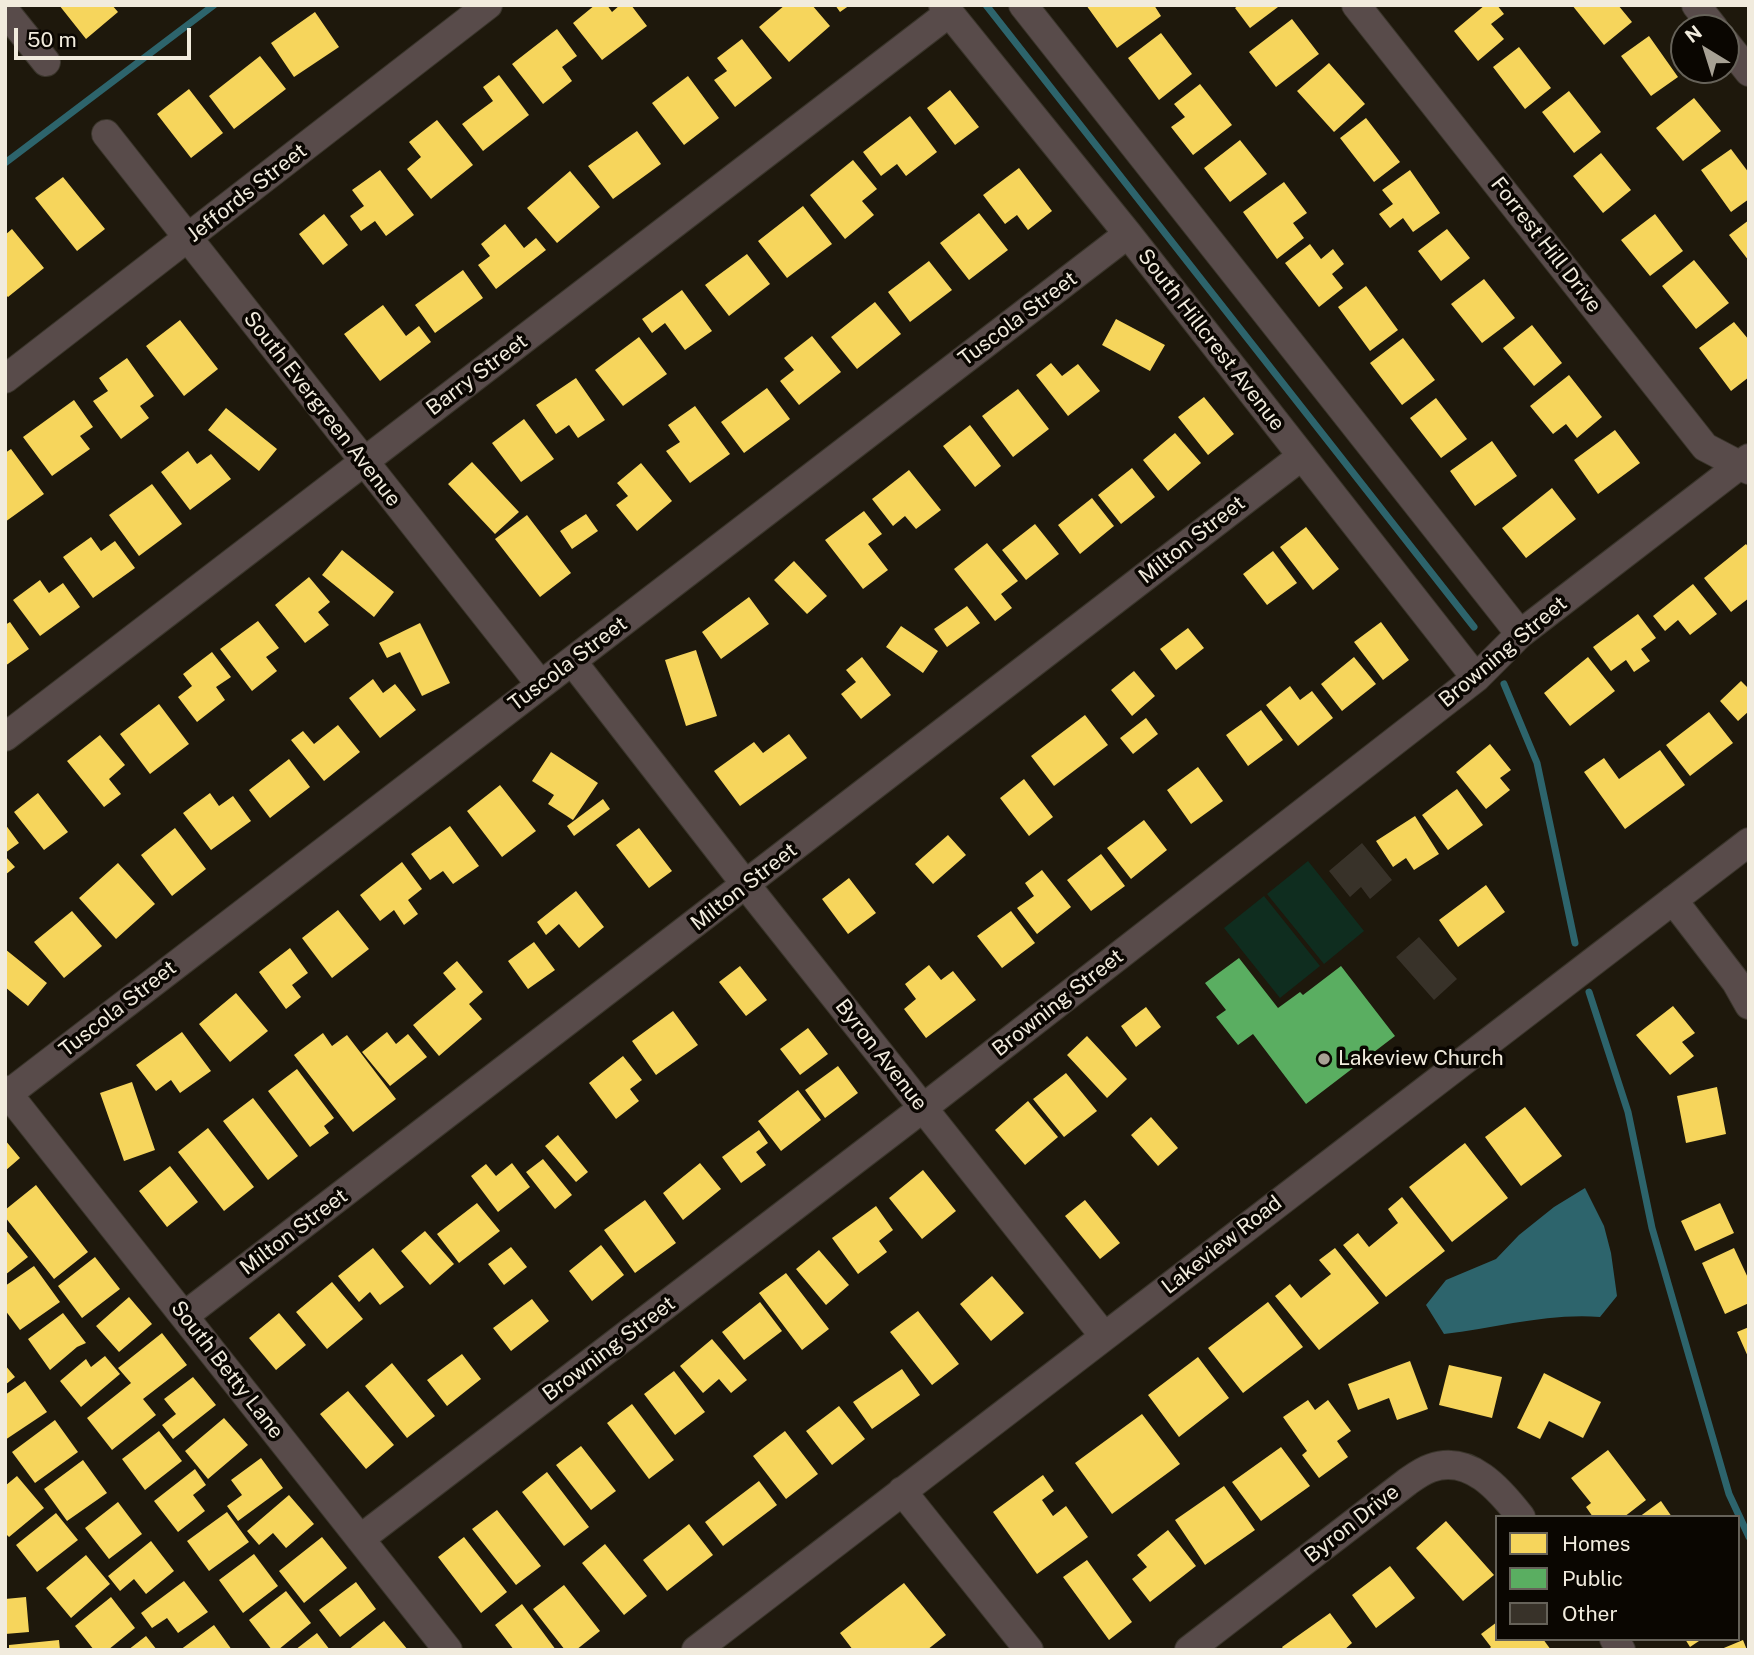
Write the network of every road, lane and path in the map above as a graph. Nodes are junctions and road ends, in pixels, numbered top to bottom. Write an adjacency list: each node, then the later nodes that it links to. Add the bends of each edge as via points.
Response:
1 (488, 5): 9 (street, Jeffords Street)
2 (1023, 5): 14 (street)
3 (1356, 5): 13 (street, Forrest Hill Drive, via 1706,447)
4 (946, 9): 8 (street, South Hillcrest Avenue); 12 (street, Barry Street)
5 (5, 11): 6 (street)
6 (46, 62)
7 (106, 134): 9 (street, South Evergreen Avenue)
8 (1128, 234): 11 (street, South Hillcrest Avenue); 15 (street, Tuscola Street)
9 (188, 239): 10 (street, Jeffords Street); 12 (street, South Evergreen Avenue)
10 (5, 379)
11 (1301, 456): 16 (street, South Hillcrest Avenue); 20 (street, Milton Street)
12 (364, 462): 17 (street, South Evergreen Avenue); 18 (street, Barry Street)
13 (1746, 464): 14 (street, Browning Street)
14 (1520, 634): 16 (street, Browning Street)
15 (572, 661): 17 (street, Tuscola Street); 20 (street, Byron Avenue)
16 (1476, 678): 24 (street, Browning Street)
17 (541, 684): 23 (street, Tuscola Street)
18 (5, 737)
19 (1749, 842): 21 (street, Lakeview Road)
20 (746, 885): 24 (street, Byron Avenue); 25 (street, Milton Street)
21 (1673, 900): 22 (street); 26 (street, Lakeview Road)
22 (1749, 1005)
23 (7, 1092): 25 (street, South Betty Lane)
24 (923, 1108): 26 (street, Byron Avenue); 29 (street, Browning Street)
25 (184, 1316): 29 (street, South Betty Lane)
26 (1104, 1336): 27 (street, Lakeview Road)
27 (902, 1491): 31 (street, Lakeview Road); 32 (street)
28 (1520, 1515): 33 (street, Byron Drive, via 1504,1494 1479,1474 1457,1466 1432,1468 1406,1482)
29 (360, 1539): 30 (street, South Betty Lane)
30 (448, 1650)
31 (696, 1650)
32 (1030, 1650)
33 (1189, 1650)

